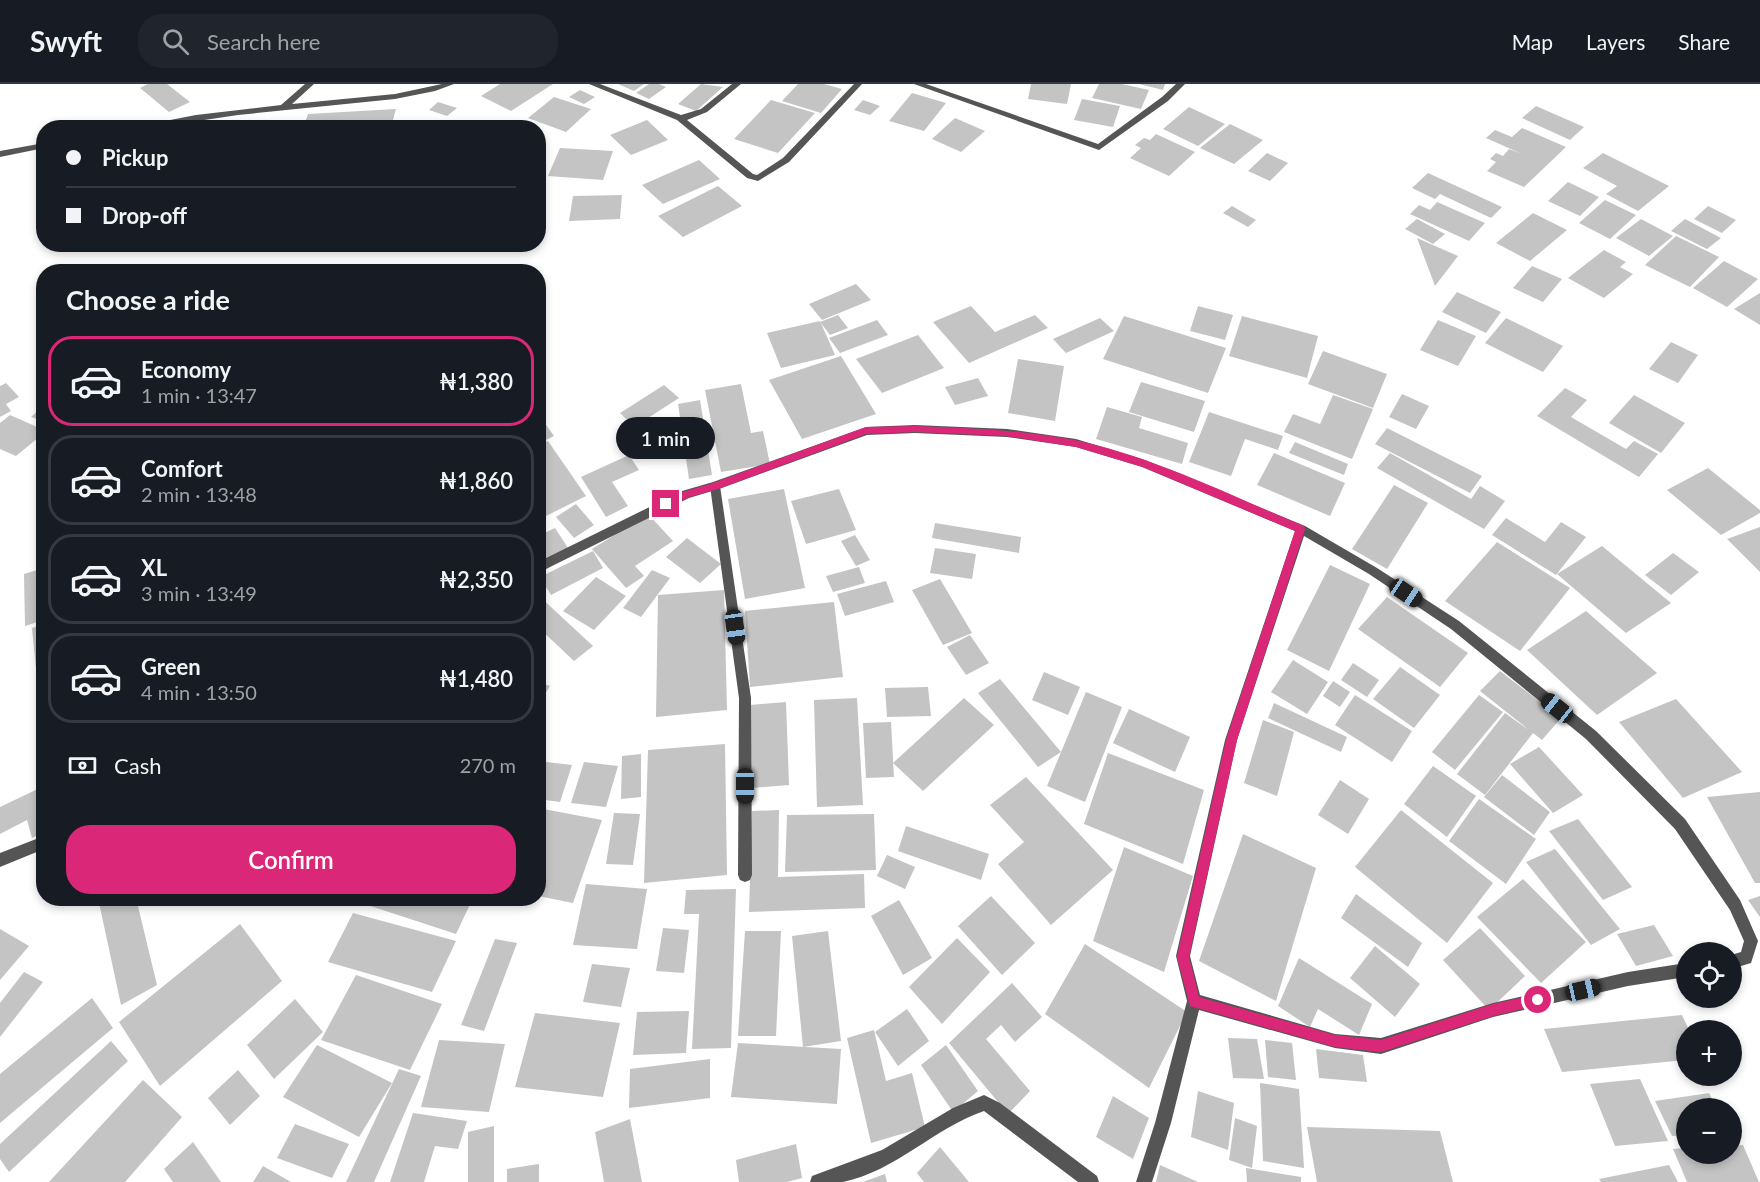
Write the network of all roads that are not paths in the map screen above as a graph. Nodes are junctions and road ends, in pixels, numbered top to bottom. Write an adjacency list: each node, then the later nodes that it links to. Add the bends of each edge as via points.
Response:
1 (310, 84): 8 (street)
2 (450, 84): 8 (street, via 426,93)
3 (593, 84): 9 (street)
4 (737, 84): 9 (street, via 703,111)
5 (858, 84): 9 (street, via 786,160 758,178 750,176)
6 (918, 84): 7 (street, via 1099,147)
7 (1181, 84)
8 (284, 108): 10 (street)
9 (680, 118)
10 (176, 120)
11 (36, 147): 12 (street)
12 (0, 154)
13 (715, 486): 14 (street, via 866,430 1007,433 1076,443 1145,464); 15 (street, via 686,494); 18 (street, via 745,698)
14 (1300, 529): 19 (street, via 1455,625 1591,735 1680,824 1735,905 1751,941 1746,958); 21 (street, via 1231,740 1183,957)
15 (546, 564)
16 (36, 845): 17 (street)
17 (0, 860)
18 (745, 875)
19 (1742, 959)
20 (1676, 972): 21 (street, via 1493,1010 1381,1046 1335,1041)
21 (1194, 1002): 24 (street)
22 (818, 1182): 23 (street, via 886,1157 969,1107 984,1103)
23 (1091, 1182)
24 (1144, 1182)

